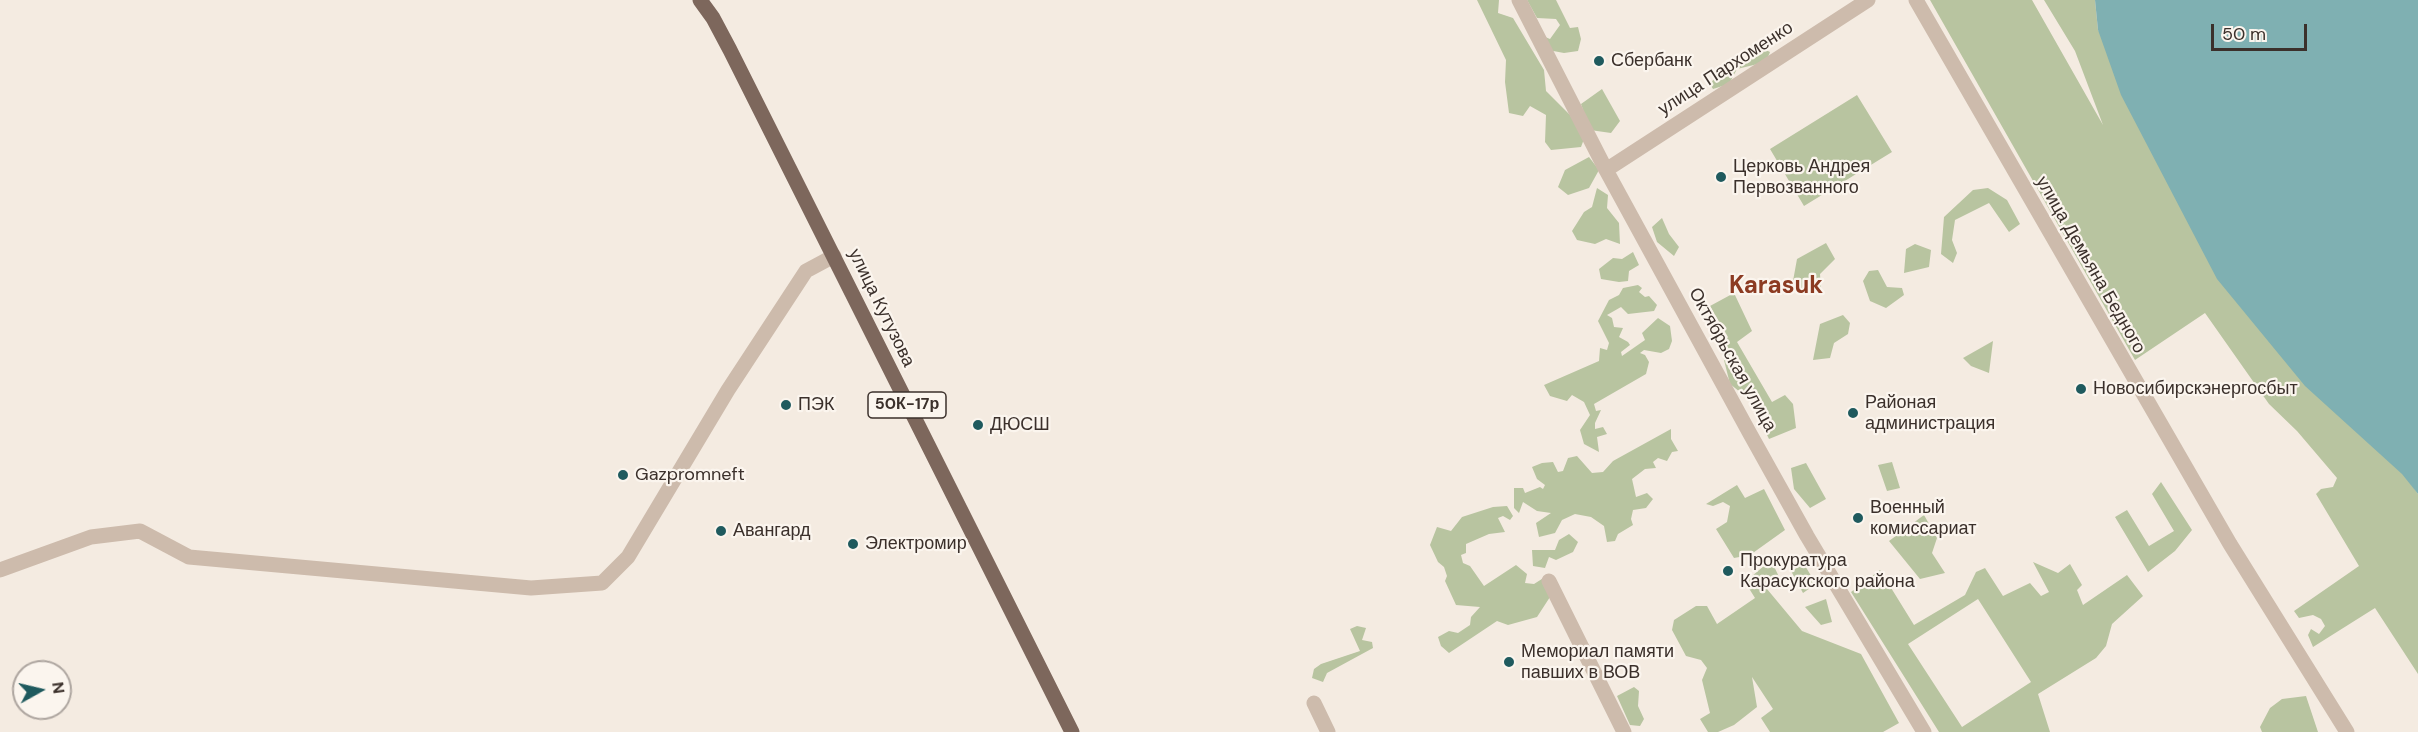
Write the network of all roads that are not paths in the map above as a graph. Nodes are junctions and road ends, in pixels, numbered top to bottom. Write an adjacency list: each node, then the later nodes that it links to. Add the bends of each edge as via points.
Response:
1 (700, 0): 6 (main road, улица Кутузова / 50К-17р, via 713,18)
2 (1519, 0): 5 (street, Октябрьская улица)
3 (1868, 0): 5 (street, улица Пархоменко)
4 (1916, 0): 14 (street, улица Демьяна Бедного, via 2230,544)
5 (1606, 170): 13 (street, Октябрьская улица, via 1807,536)
6 (834, 256): 7 (street, via 806,271 728,390 628,557 602,583 531,588 189,557 140,531 91,537); 10 (main road, улица Кутузова / 50К-17р)
7 (0, 570)
8 (1548, 581): 12 (street)
9 (1314, 703): 11 (street)
10 (1072, 732)
11 (1328, 732)
12 (1624, 732)
13 (1924, 732)
14 (2347, 732)

